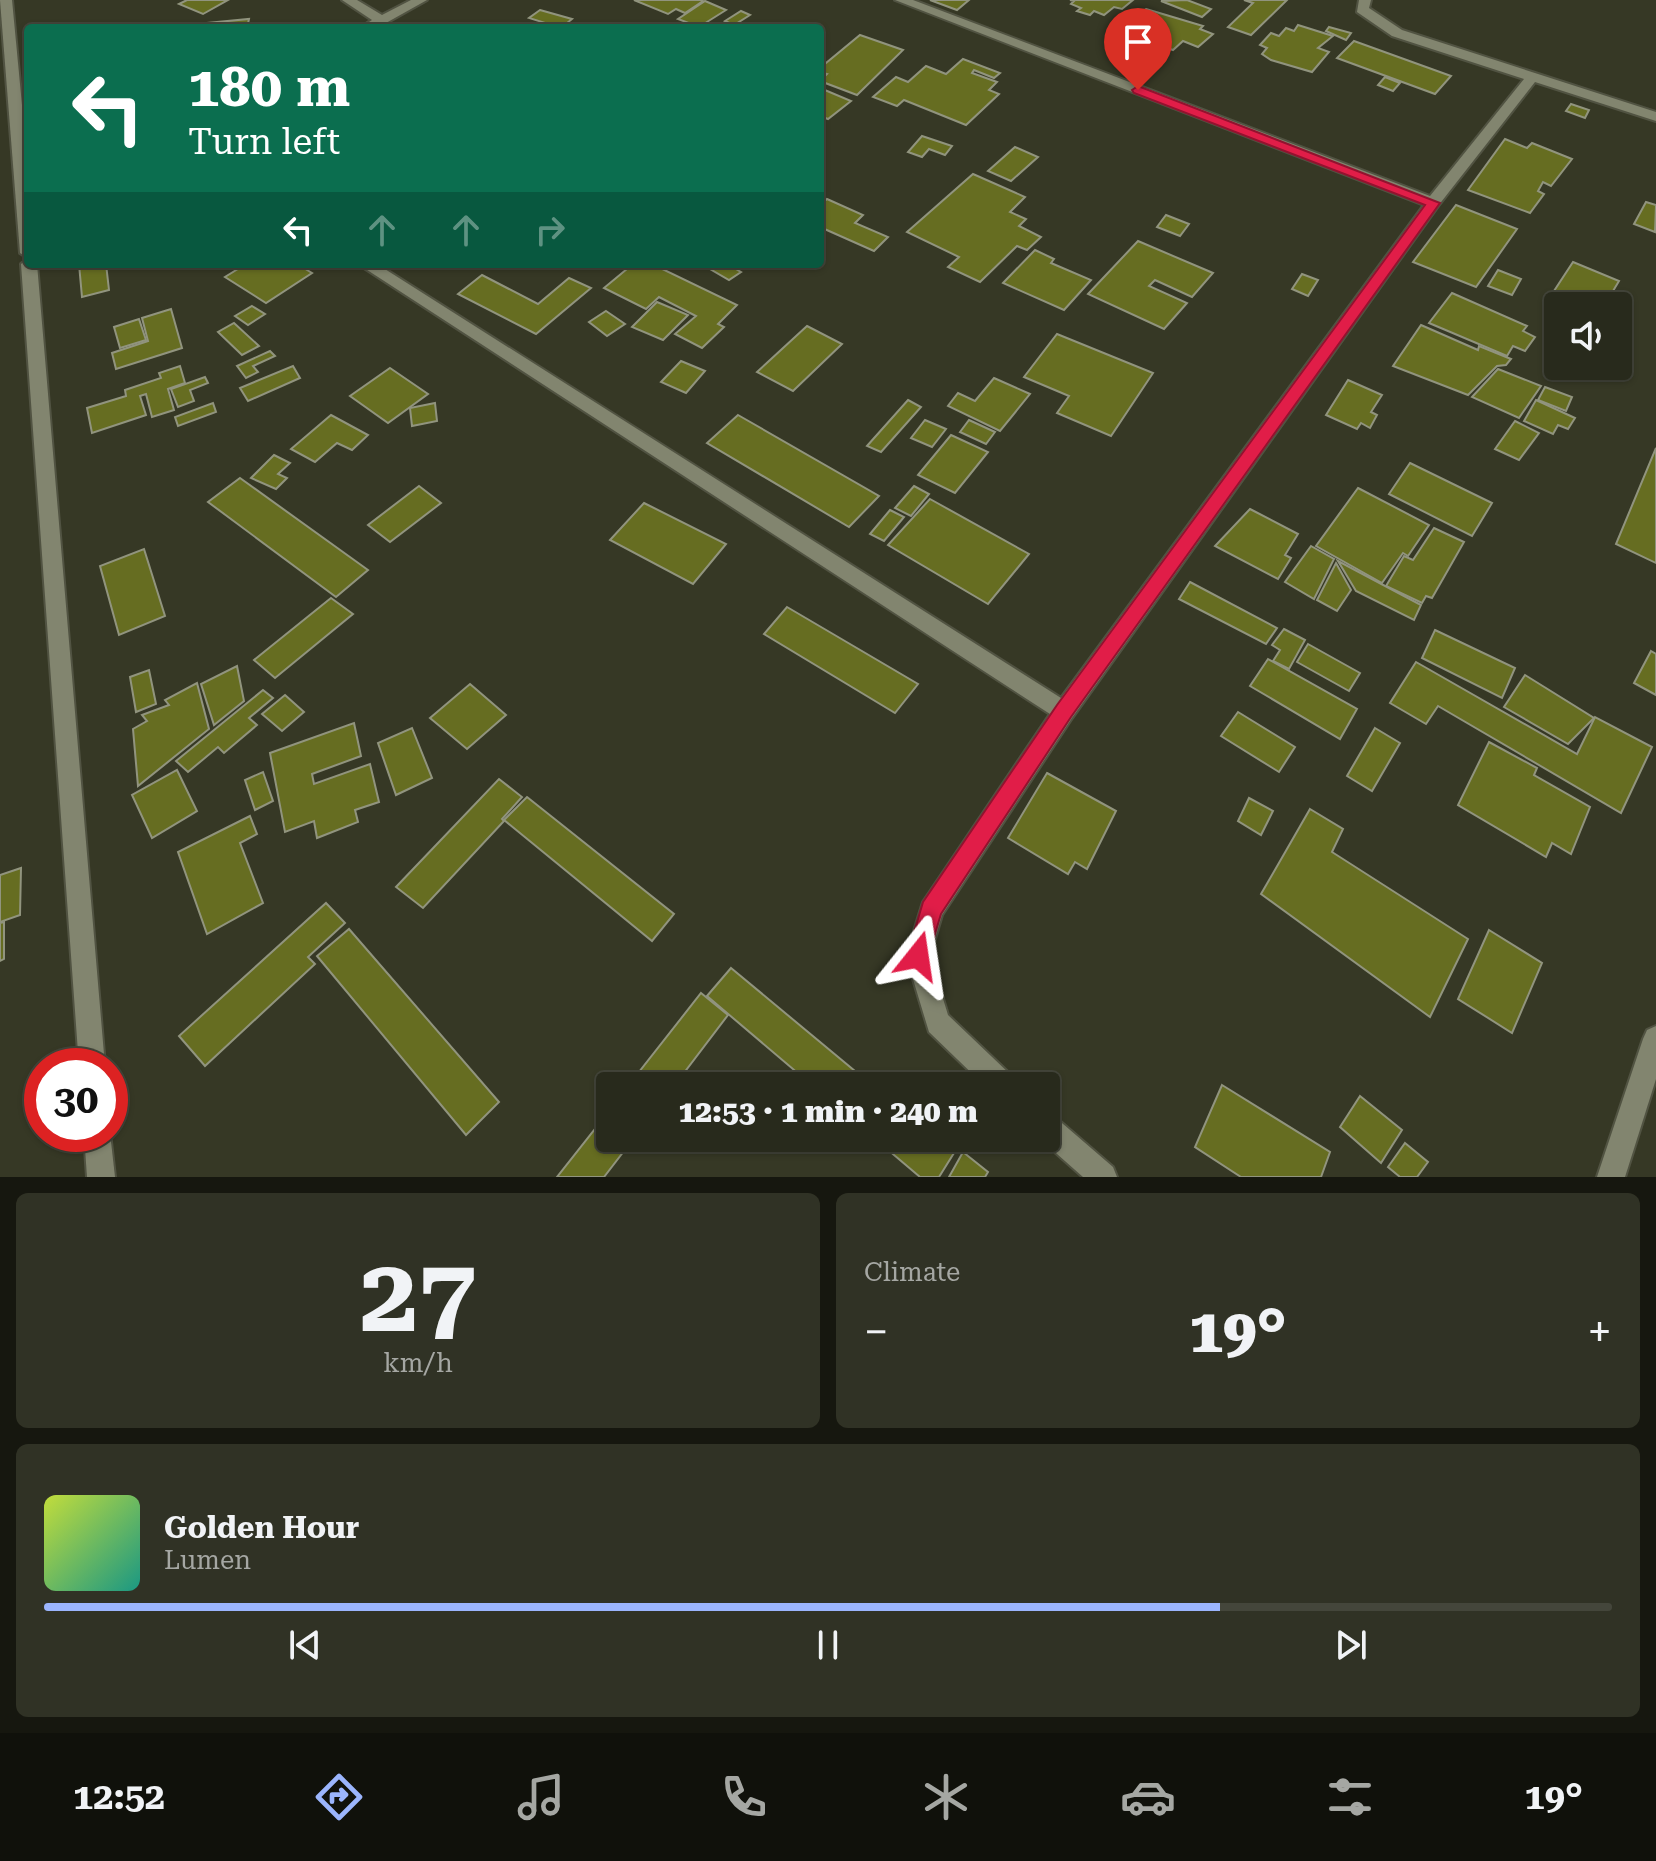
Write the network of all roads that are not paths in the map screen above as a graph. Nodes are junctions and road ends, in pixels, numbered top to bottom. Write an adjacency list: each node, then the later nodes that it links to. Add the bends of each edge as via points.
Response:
1 (6, 0): 10 (street)
2 (348, 0): 6 (street)
3 (421, 0): 6 (street)
4 (901, 0): 11 (street)
5 (1365, 0): 8 (street, via 1362,9 1397,33)
6 (382, 21): 7 (street)
7 (376, 24)
8 (1533, 76): 9 (street); 11 (street)
9 (1656, 117)
10 (24, 176)
11 (1433, 203): 14 (street)
12 (29, 268): 16 (street)
13 (372, 268): 14 (street)
14 (1064, 711): 17 (street, via 931,910 918,956 938,1023)
15 (1656, 1039): 22 (street)
16 (91, 1048)
17 (989, 1072)
18 (1060, 1139): 21 (street)
19 (99, 1152): 20 (street)
20 (101, 1177)
21 (1103, 1177)
22 (1611, 1177)

